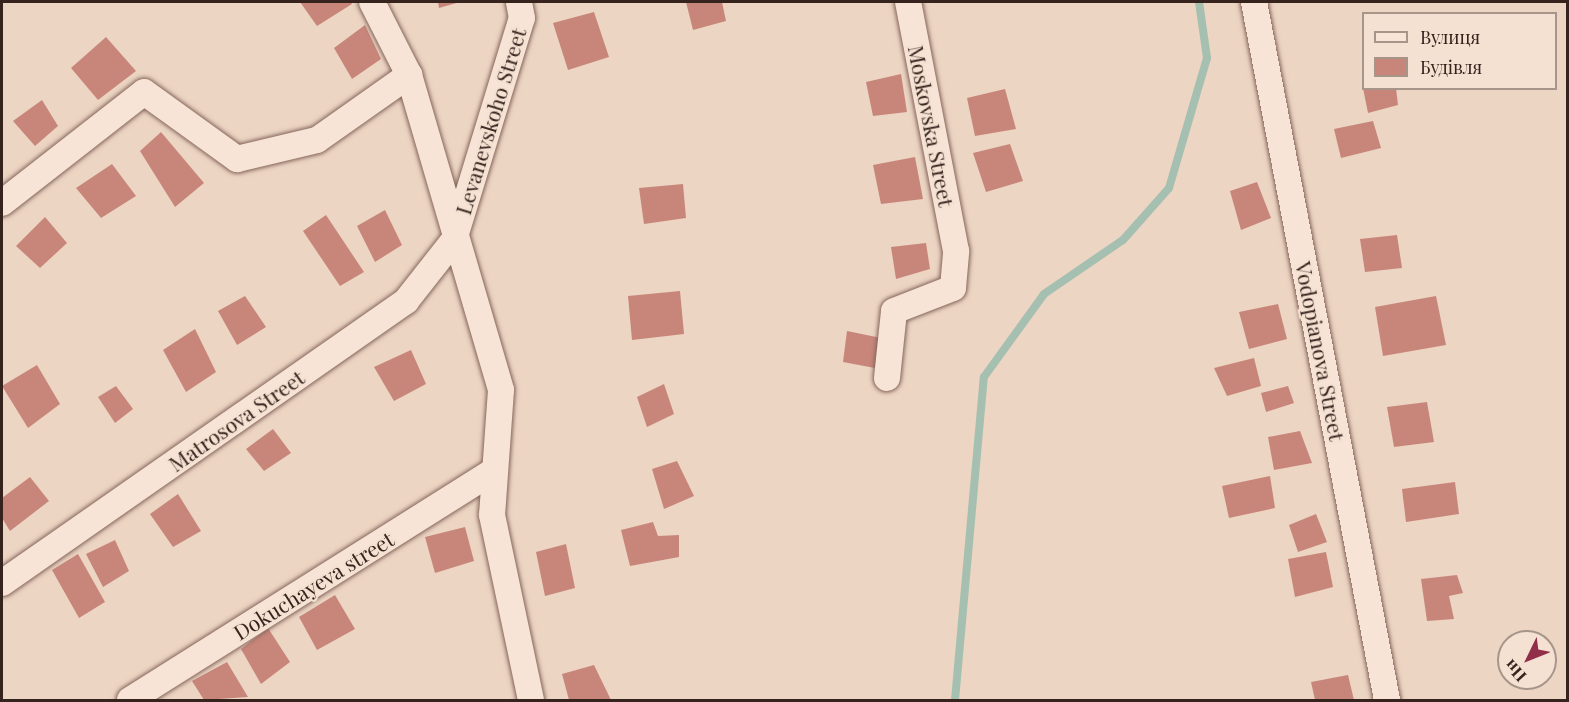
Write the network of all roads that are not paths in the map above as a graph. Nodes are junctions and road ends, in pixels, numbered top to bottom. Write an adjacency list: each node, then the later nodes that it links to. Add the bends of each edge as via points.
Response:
1 (372, 2): 5 (street)
2 (519, 2): 7 (street, Levanevskoho Street, via 522,18)
3 (908, 2): 8 (street, Moskovska Street, via 956,251 953,288 894,311)
4 (1254, 2): 13 (street, Vodopianova Street)
5 (410, 75): 6 (street, via 317,140 237,159 144,92); 7 (street)
6 (2, 204)
7 (454, 240): 9 (street, via 501,390); 10 (street, Matrosova Street, via 406,301)
8 (887, 378)
9 (495, 470): 11 (street, Dokuchayeva street); 12 (street, via 492,515)
10 (2, 583)
11 (130, 700)
12 (531, 700)
13 (1387, 700)

